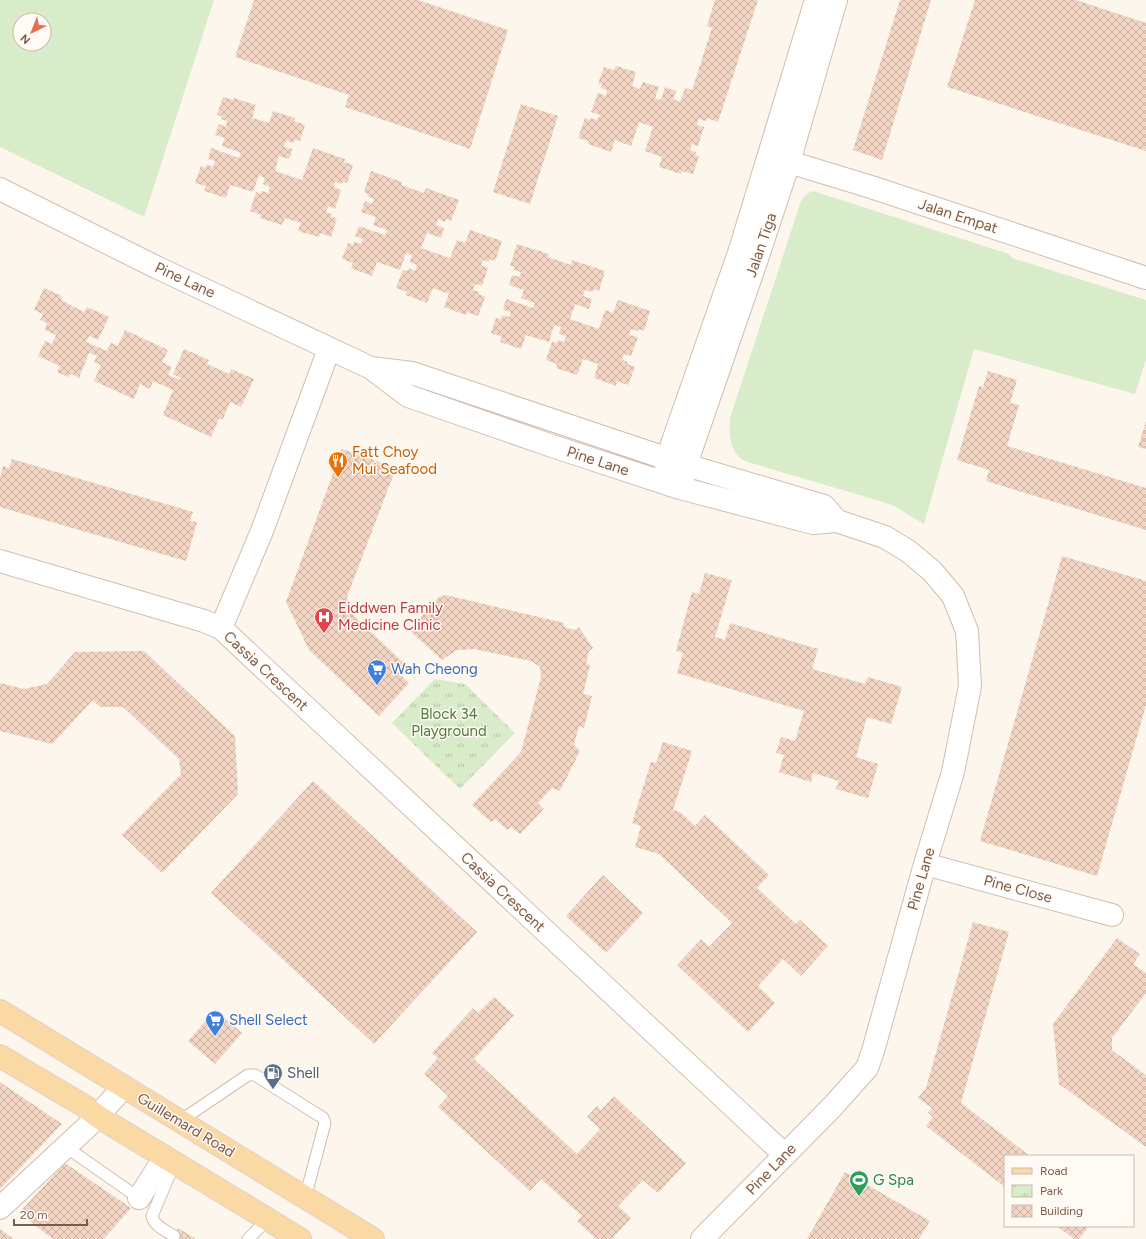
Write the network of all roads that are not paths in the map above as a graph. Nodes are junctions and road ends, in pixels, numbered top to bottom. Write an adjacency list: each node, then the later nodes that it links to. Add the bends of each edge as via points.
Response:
1 (816, 0): 3 (street, Jalan Tiga)
2 (836, 0): 3 (street, Jalan Tiga)
3 (779, 159): 5 (street, Jalan Empat); 8 (street, Jalan Tiga, via 749,253 672,444)
4 (0, 189): 6 (street, Pine Lane, via 156,267)
5 (1146, 278)
6 (329, 348): 7 (street, Pine Lane); 12 (street, Cassia Crescent, via 262,531)
7 (371, 368): 8 (street, Pine Lane, via 412,372); 9 (street, Pine Lane, via 408,396)
8 (678, 462): 9 (street, Jalan Tiga); 10 (street, Pine Lane, via 824,506)
9 (672, 485): 10 (street, Pine Lane, via 813,523)
10 (836, 521): 13 (street, Pine Lane, via 885,537 908,551 932,571 953,596 967,631 970,686 953,772)
11 (0, 561): 12 (street, Cassia Crescent, via 103,590)
12 (221, 628): 21 (street, Cassia Crescent)
13 (925, 864): 14 (street, Pine Close); 21 (street, Pine Lane, via 867,1068)
14 (1112, 915)
15 (0, 1012): 17 (main road, Guillemard Road)
16 (0, 1056): 18 (main road)
17 (124, 1087): 18 (street); 19 (main road, Guillemard Road)
18 (97, 1116): 20 (street); 22 (main road)
19 (180, 1121): 24 (main road, Guillemard Road); 24 (lane, via 248,1075 255,1075 325,1120)
20 (66, 1147): 23 (lane); 25 (street)
21 (785, 1155): 31 (street, Pine Lane)
22 (171, 1161): 23 (street); 26 (main road); 27 (lane, via 169,1176 152,1216 157,1225)
23 (140, 1198)
24 (305, 1198): 30 (main road, Guillemard Road)
25 (0, 1208)
26 (268, 1219): 28 (lane); 29 (main road)
27 (174, 1236)
28 (248, 1239)
29 (300, 1239)
30 (373, 1239)
31 (702, 1239)

